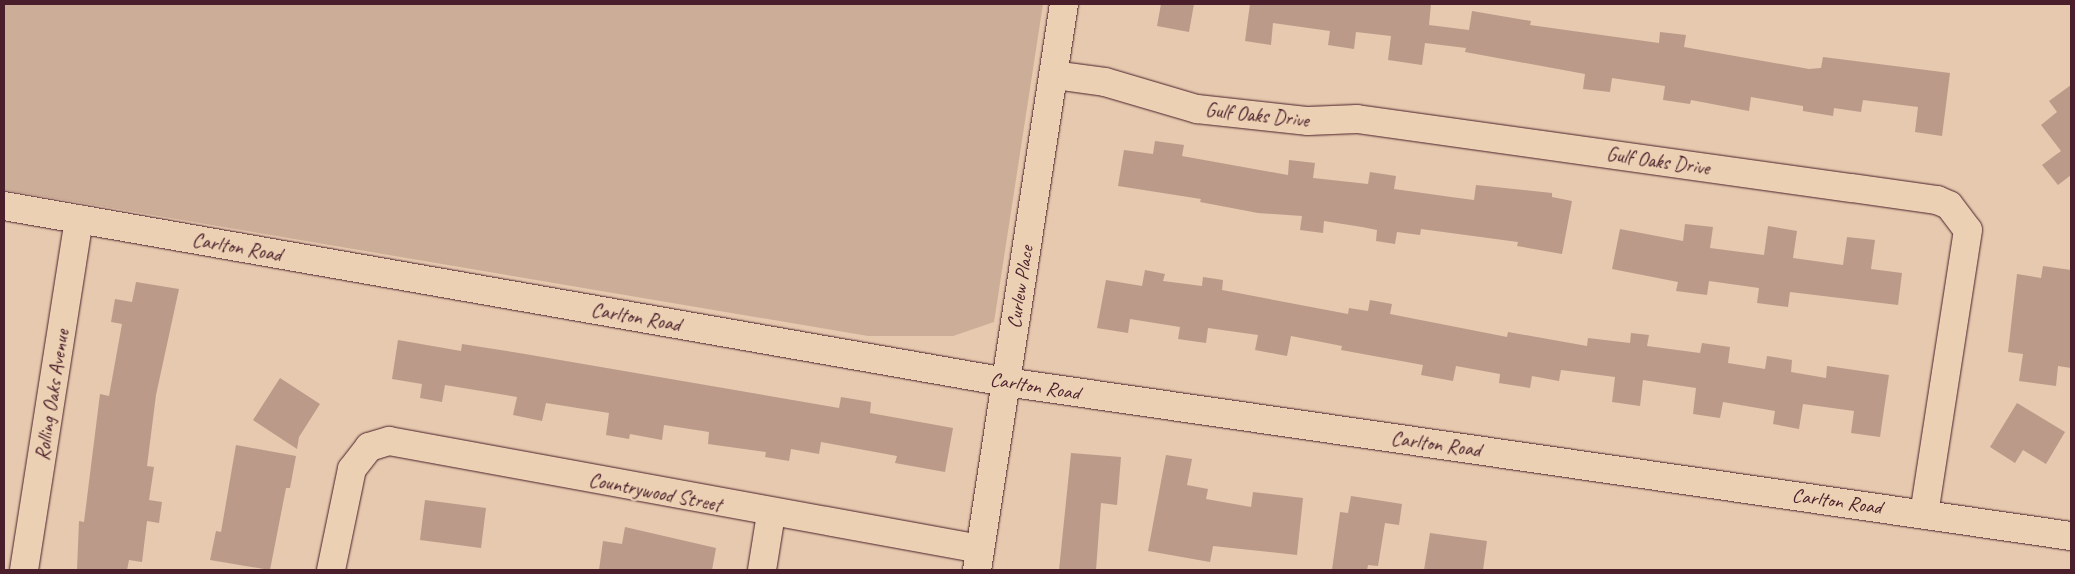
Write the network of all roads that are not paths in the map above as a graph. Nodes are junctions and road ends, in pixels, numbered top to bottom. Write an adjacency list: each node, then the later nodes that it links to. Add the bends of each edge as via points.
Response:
1 (1064, 4): 2 (street, Curlew Place)
2 (1054, 75): 5 (street, Curlew Place); 7 (street, Gulf Oaks Drive, via 1105,82 1197,109 1308,121 1357,119 1898,195 1949,205 1968,230)
3 (4, 206): 4 (street, Carlton Road)
4 (79, 220): 5 (street, Carlton Road); 10 (street, Rolling Oaks Avenue)
5 (1006, 382): 7 (street, Carlton Road); 9 (street, Curlew Place)
6 (771, 514): 9 (street, Countrywood Street); 11 (street, Countrywood Street, via 389,441 375,444 364,452 348,480); 12 (street)
7 (1924, 514): 8 (street, Carlton Road)
8 (2071, 536)
9 (979, 560)
10 (24, 570)
11 (331, 570)
12 (762, 570)

